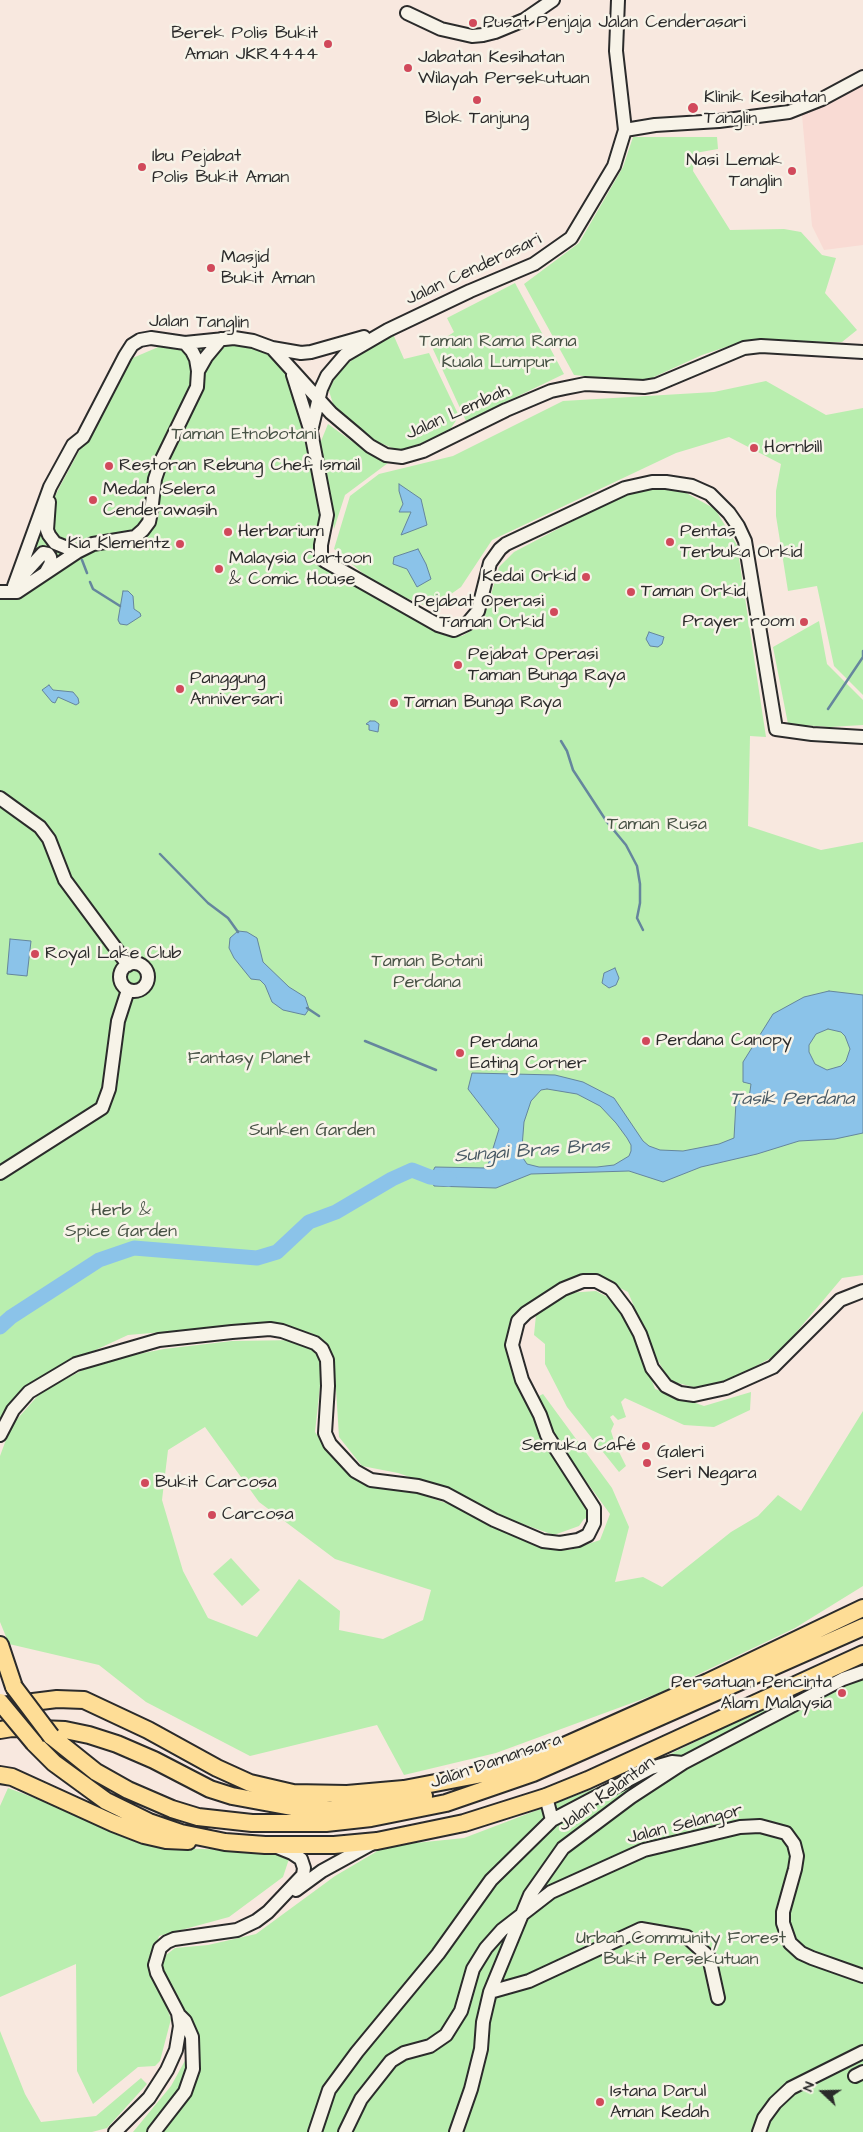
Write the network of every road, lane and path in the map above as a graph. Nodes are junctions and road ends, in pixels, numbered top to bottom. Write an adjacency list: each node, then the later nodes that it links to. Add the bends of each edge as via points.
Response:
1 (553, 0): 3 (street, via 524,20 495,32 472,36 441,29)
2 (618, 0): 5 (street, Jalan Cenderasari, via 616,51)
3 (407, 13)
4 (863, 77): 5 (street, via 789,112)
5 (625, 130): 6 (street, Jalan Cenderasari, via 614,166 578,228 562,246 534,264 470,290)
6 (388, 330): 9 (street, Jalan Cenderasari, via 311,352); 13 (street, Jalan Cenderasari, via 336,364 327,376)
7 (221, 339): 8 (street, Jalan Tanglin); 9 (street, Jalan Tanglin, via 244,339); 12 (street)
8 (185, 343): 12 (street, via 195,355); 15 (street, Jalan Tanglin, via 151,338 132,345 83,437 72,445)
9 (272, 348): 11 (street)
10 (863, 352): 13 (street, Jalan Lembah, via 761,346 744,348 656,385 585,384 565,388 506,410 423,451 402,457 386,455 370,446)
11 (291, 369): 13 (street); 14 (street)
12 (198, 371): 16 (street, via 197,387 155,479 149,522 135,537 93,544)
13 (318, 399): 14 (street, Jalan Cenderasari)
14 (311, 432): 19 (street, via 326,515 321,558 438,625 454,630 466,624 478,611 490,563 506,544 625,488 659,482 692,486 710,494 729,513 745,540 776,729)
15 (50, 487): 16 (street, Jalan Tanglin, via 48,535 55,543); 18 (street, Jalan Tanglin)
16 (77, 552): 17 (street)
17 (46, 572): 18 (street, via 17,592); 18 (street, via 50,557 43,553)
18 (8, 590)
19 (863, 737)
20 (0, 798): 21 (street, via 40,827 49,839 65,880)
21 (128, 965): 22 (street, via 120,980); 22 (street, via 140,964 148,976 147,984 141,990)
22 (128, 990): 23 (street, via 118,1021 110,1089 102,1108)
23 (0, 1173)
24 (863, 1291): 25 (street, via 840,1300 773,1368 726,1388 694,1395 666,1386 652,1368 627,1310 611,1289 596,1281 583,1281 535,1306 518,1321 512,1345 522,1380 547,1435 594,1508 594,1523 588,1535 578,1540 543,1541 446,1494 418,1486 371,1480 355,1471 330,1444 326,1433 327,1360 322,1349 315,1342 282,1330 159,1340 76,1364 29,1392 13,1410)
25 (0, 1435)
26 (863, 1608): 35 (main road, via 528,1762 404,1789 347,1794 293,1793 250,1783 84,1700)
27 (863, 1612): 31 (main road)
28 (863, 1627): 31 (main road, Jalan Damansara)
29 (0, 1645): 34 (main road)
30 (863, 1654): 40 (main road)
31 (785, 1662): 37 (main road, Jalan Damansara)
32 (0, 1668): 34 (main road, Jalan Damansara)
33 (863, 1672): 38 (street, Jalan Kelantan, via 843,1678)
34 (14, 1687): 37 (main road, Jalan Damansara, bridge, via 51,1736 96,1772 172,1809 224,1820 326,1823 396,1814 479,1793)
35 (0, 1704): 43 (main road, bridge, via 54,1763 106,1801 181,1833)
36 (0, 1730): 37 (main road, via 65,1730 89,1735 117,1744 210,1789 232,1796 297,1808 330,1810 400,1802 456,1789)
37 (626, 1732)
38 (683, 1763): 41 (street, via 672,1762 651,1768); 46 (street, Jalan Kelantan, via 563,1848 530,1895)
39 (0, 1775): 43 (main road, via 12,1777 144,1835 166,1840)
40 (546, 1797): 41 (street); 42 (main road, via 464,1823)
41 (552, 1820): 54 (street, via 491,1880 438,1954 357,2052 329,2090)
42 (377, 1841): 44 (main road); 45 (street, via 322,1872)
43 (225, 1842): 44 (main road)
44 (265, 1845): 45 (street, via 292,1852 301,1859 304,1868 303,1875)
45 (279, 1902): 50 (street, via 256,1921 237,1930 174,1939 160,1948 155,1965 157,1973)
46 (522, 1914): 47 (street, Jalan Selangor, via 551,1892 644,1850 740,1827 760,1826 786,1833 794,1844 797,1856 783,1912 790,1942 801,1953); 48 (street, Jalan Kelantan); 55 (street, Jalan Selangor, via 502,1930 477,1962 461,2011 446,2035 430,2046 404,2053 391,2062 361,2099)
47 (863, 1976)
48 (490, 1992): 49 (street, via 529,1981 641,1929 687,1937 709,1957); 56 (street, Jalan Kelantan, via 481,2049)
49 (718, 1998)
50 (178, 2013): 52 (street, via 179,2038 168,2070 149,2098); 53 (street, via 192,2037 193,2070 185,2092)
51 (863, 2052): 57 (street, via 791,2088 764,2118)
52 (115, 2132)
53 (154, 2132)
54 (315, 2132)
55 (345, 2132)
56 (456, 2132)
57 (759, 2132)

